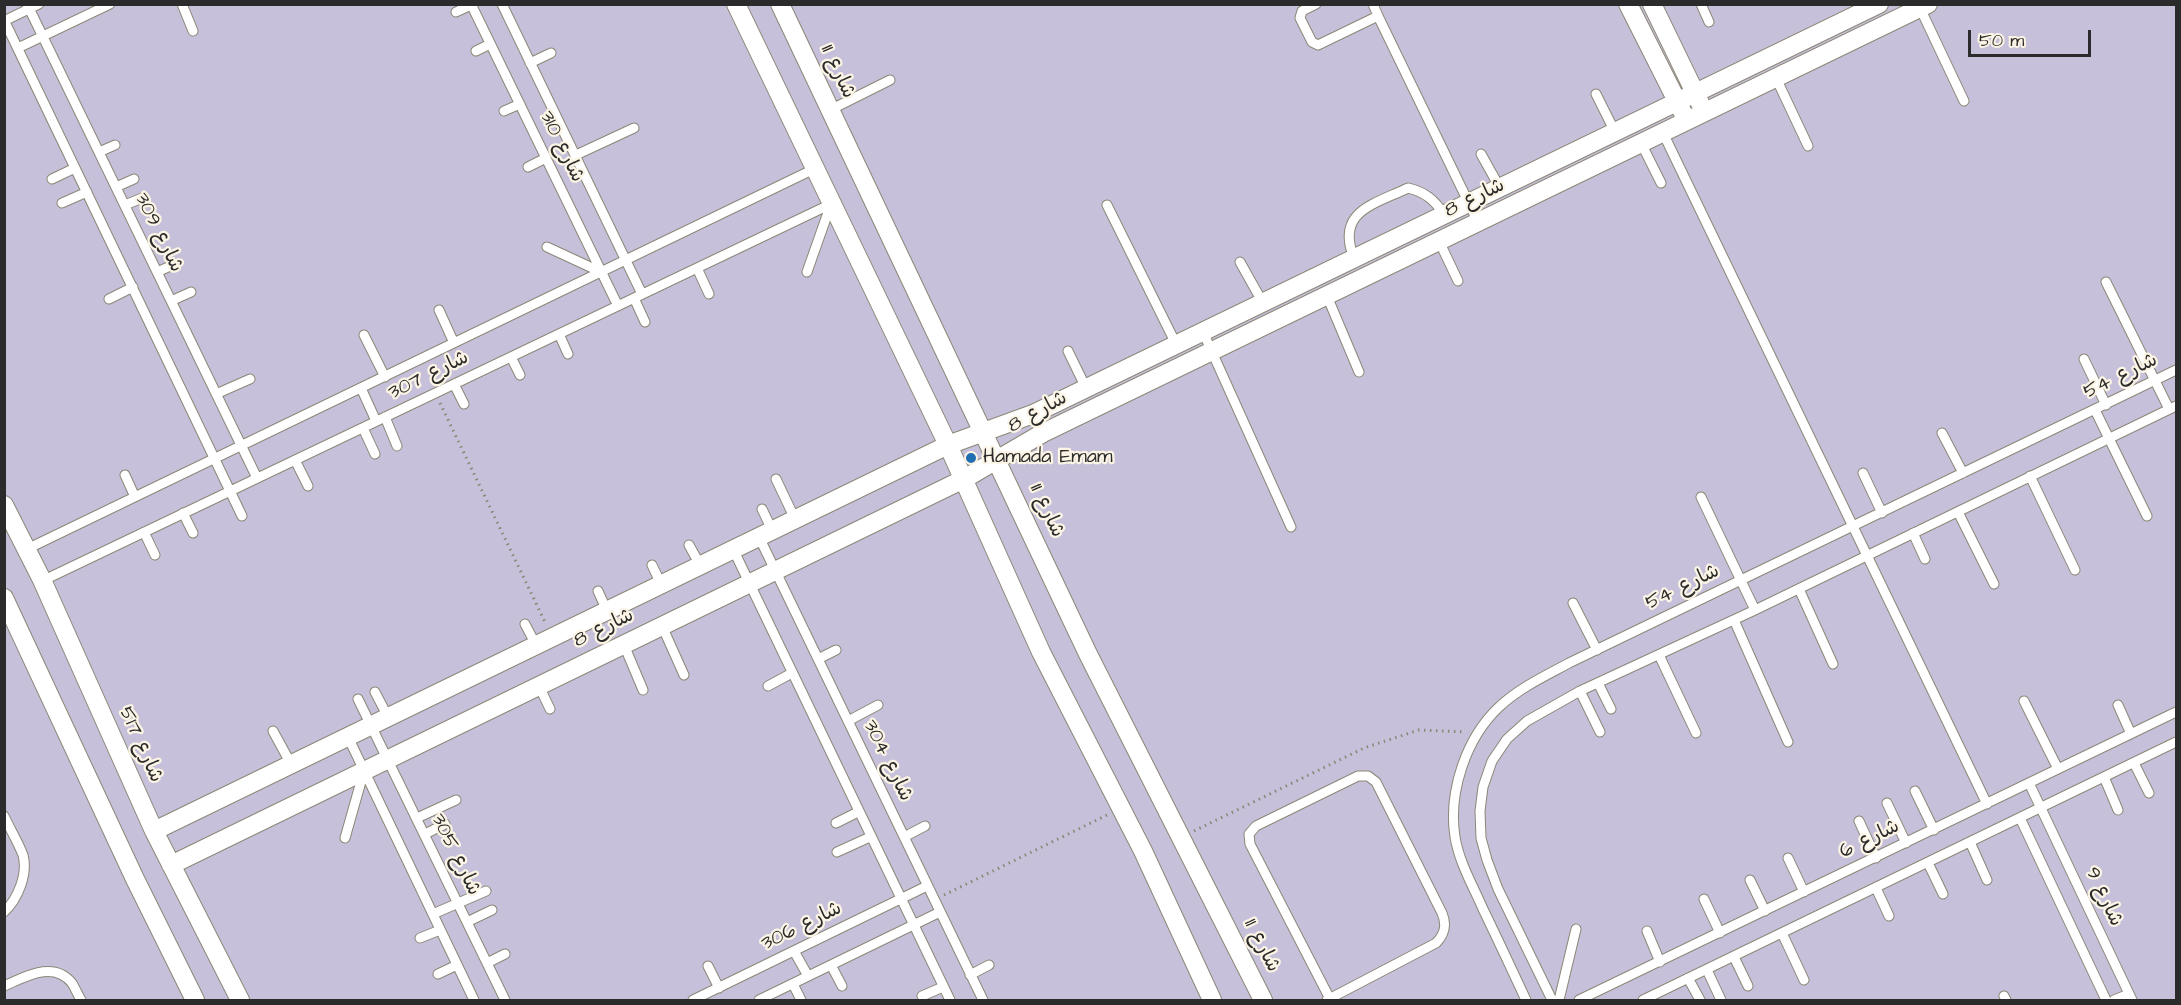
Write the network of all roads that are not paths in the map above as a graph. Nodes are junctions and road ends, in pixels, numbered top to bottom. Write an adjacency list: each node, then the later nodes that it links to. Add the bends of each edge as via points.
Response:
1 (39, 4): 15 (lane)
2 (110, 4): 21 (lane)
3 (182, 4): 20 (lane)
4 (502, 4): 26 (lane, شارع 310)
5 (736, 4): 50 (street)
6 (780, 4): 34 (street, شارع 11)
7 (1316, 4): 17 (lane, via 1302,11 1300,18 1312,42 1318,45)
8 (1373, 4): 17 (lane)
9 (1628, 4): 32 (street)
10 (1652, 4): 29 (street)
11 (1701, 4): 19 (lane)
12 (471, 5): 16 (lane); 22 (lane, شارع 310)
13 (1875, 5): 29 (street, شارع 8)
14 (1924, 6): 27 (street, شارع 8); 31 (lane)
15 (28, 7): 18 (lane); 21 (lane, شارع 309)
16 (456, 12)
17 (1378, 16): 59 (lane)
18 (5, 21): 23 (lane)
19 (1709, 22)
20 (193, 31)
21 (43, 36): 23 (lane); 44 (lane, شارع 309)
22 (490, 44): 24 (lane); 33 (lane, شارع 310)
23 (18, 48): 49 (lane)
24 (476, 51)
25 (552, 53): 26 (lane)
26 (530, 63): 46 (lane, شارع 310)
27 (1776, 78): 36 (street, شارع 8); 43 (lane)
28 (890, 80): 34 (lane)
29 (1695, 93): 32 (street, شارع 8); 36 (street)
30 (1596, 94): 39 (lane)
31 (1964, 101)
32 (1677, 102): 37 (street); 39 (street, شارع 8)
33 (520, 104): 35 (lane); 47 (lane, شارع 310)
34 (830, 110): 114 (street, شارع 11)
35 (504, 111)
36 (1705, 113): 37 (street, شارع 8)
37 (1687, 121): 40 (street, شارع 8)
38 (634, 128): 46 (lane)
39 (1615, 132): 55 (street, شارع 8)
40 (1663, 133): 41 (street, شارع 8); 144 (lane)
41 (1641, 144): 53 (lane); 64 (street, شارع 8)
42 (115, 145): 44 (lane)
43 (1808, 146)
44 (99, 152): 54 (lane, شارع 309)
45 (1481, 154): 55 (lane)
46 (576, 155): 68 (lane, شارع 310)
47 (546, 158): 48 (lane); 73 (lane, شارع 310)
48 (528, 167)
49 (75, 168): 51 (lane); 56 (lane)
50 (814, 170): 60 (street); 68 (lane, شارع 307)
51 (52, 179)
52 (134, 179): 54 (lane)
53 (1660, 183)
54 (116, 187): 62 (lane, شارع 309)
55 (1500, 188): 59 (street, شارع 8)
56 (87, 192): 58 (lane); 77 (lane)
57 (142, 198): 62 (lane)
58 (62, 203)
59 (1469, 203): 63 (street, شارع 8); 64 (lane)
60 (831, 204): 71 (lane, شارع 307); 74 (lane); 117 (street)
61 (1107, 204): 92 (lane)
62 (125, 205): 72 (lane, شارع 309)
63 (1444, 215): 67 (street, شارع 8); 67 (lane, via 1430,197 1408,188 1357,214 1349,236)
64 (1478, 222): 65 (street, شارع 8)
65 (1439, 241): 75 (lane); 81 (street, شارع 8)
66 (547, 246): 73 (lane)
67 (1354, 258): 84 (street, شارع 8)
68 (626, 260): 73 (lane, شارع 307); 80 (lane, شارع 310)
69 (1240, 262): 84 (lane)
70 (175, 264): 72 (lane)
71 (697, 268): 79 (lane); 80 (lane, شارع 307)
72 (157, 272): 83 (lane, شارع 309)
73 (601, 272): 85 (lane, شارع 310); 91 (lane, شارع 307)
74 (807, 272)
75 (1458, 280)
76 (2106, 282): 103 (lane)
77 (133, 287): 82 (lane); 121 (lane)
78 (191, 292): 83 (lane)
79 (709, 294)
80 (638, 296): 85 (lane, شارع 307); 87 (lane, شارع 310)
81 (1327, 296): 94 (street, شارع 8); 99 (lane)
82 (109, 299)
83 (171, 301): 107 (lane, شارع 309)
84 (1263, 303): 88 (street, شارع 8)
85 (618, 306): 89 (lane, شارع 307)
86 (439, 310): 91 (lane)
87 (645, 322)
88 (1203, 332): 92 (street, شارع 8); 94 (lane)
89 (559, 334): 95 (lane); 96 (lane, شارع 307)
90 (364, 335): 101 (lane)
91 (454, 343): 101 (lane, شارع 307)
92 (1176, 344): 106 (street, شارع 8)
93 (1068, 351): 106 (lane)
94 (1212, 351): 123 (street, شارع 8, via 1043,433); 143 (lane)
95 (568, 354)
96 (511, 357): 100 (lane); 104 (lane, شارع 307)
97 (2084, 359): 109 (lane)
98 (2176, 370): 103 (lane, شارع 54)
99 (1359, 372)
100 (520, 375)
101 (385, 377): 105 (lane, شارع 307)
102 (250, 379): 107 (lane)
103 (2155, 381): 109 (lane, شارع 54); 110 (lane)
104 (454, 384): 108 (lane); 112 (lane, شارع 307)
105 (361, 388): 112 (lane); 118 (lane, شارع 307)
106 (1086, 388): 114 (street, شارع 8, via 1033,414)
107 (216, 394): 118 (lane, شارع 309)
108 (464, 404)
109 (2106, 405): 111 (lane, شارع 54)
110 (2173, 407): 116 (lane)
111 (2095, 410): 116 (lane); 125 (lane, شارع 54)
112 (380, 419): 113 (lane, شارع 307); 119 (lane)
113 (363, 428): 120 (lane); 122 (lane, شارع 307)
114 (983, 431): 117 (street, شارع 8); 123 (street, شارع 11)
115 (1942, 433): 125 (lane)
116 (2109, 438): 127 (lane); 141 (lane)
117 (948, 445): 130 (street); 142 (street, شارع 8)
118 (241, 446): 121 (lane, شارع 307); 128 (lane, شارع 309)
119 (397, 446)
120 (375, 454)
121 (214, 459): 132 (lane); 133 (lane, شارع 307)
122 (295, 460): 128 (lane, شارع 307); 131 (lane)
123 (998, 461): 130 (street, شارع 8); 297 (street, شارع 11, via 1088,654)
124 (1863, 473): 139 (lane)
125 (1963, 473): 139 (lane, شارع 54)
126 (125, 476): 133 (lane)
127 (2030, 476): 137 (lane); 157 (lane)
128 (257, 478): 132 (lane, شارع 307)
129 (776, 479): 142 (lane)
130 (964, 479): 158 (street, شارع 8); 296 (street, via 1041,652 1143,851)
131 (308, 486)
132 (230, 491): 138 (lane, شارع 307); 140 (lane)
133 (135, 497): 150 (lane, شارع 307)
134 (1701, 497): 160 (lane)
135 (4, 505): 150 (street, شارع 517)
136 (762, 509): 148 (lane, شارع 304)
137 (1958, 512): 147 (lane); 163 (lane)
138 (183, 513): 145 (lane, شارع 307); 146 (lane)
139 (1882, 513): 144 (lane, شارع 54)
140 (242, 516)
141 (2147, 516)
142 (795, 519): 148 (street, شارع 8)
143 (1291, 527)
144 (1853, 527): 153 (lane); 160 (lane, شارع 54)
145 (144, 532): 152 (lane); 159 (lane, شارع 307)
146 (193, 533)
147 (1913, 533): 153 (lane); 154 (lane)
148 (765, 534): 151 (street, شارع 8); 158 (lane, شارع 304)
149 (689, 545): 156 (lane)
150 (27, 549): 159 (street, شارع 517)
151 (733, 549): 156 (street, شارع 8); 162 (lane)
152 (155, 555)
153 (1867, 556): 164 (lane); 215 (lane)
154 (1925, 559)
155 (652, 565): 161 (lane)
156 (700, 565): 161 (street, شارع 8)
157 (2075, 570)
158 (775, 571): 162 (street, شارع 8); 178 (lane, شارع 304)
159 (42, 580): 227 (street, شارع 517)
160 (1741, 581): 168 (lane); 176 (lane, شارع 54)
161 (661, 584): 169 (street, شارع 8)
162 (749, 584): 172 (street, شارع 8); 180 (lane)
163 (1994, 584)
164 (1799, 589): 168 (lane); 179 (lane)
165 (598, 591): 169 (lane)
166 (4, 598): 287 (street)
167 (1573, 603): 176 (lane)
168 (1755, 610): 170 (lane)
169 (607, 611): 173 (street, شارع 8)
170 (1734, 620): 177 (lane); 202 (lane)
171 (525, 624): 173 (lane)
172 (662, 626): 174 (street, شارع 8); 181 (lane)
173 (544, 641): 195 (street, شارع 8)
174 (624, 645): 183 (street, شارع 8); 185 (lane)
175 (836, 650): 178 (lane)
176 (1597, 650): 299 (lane, شارع 54, via 1519,691 1498,708 1479,732 1458,784 1453,809 1455,838)
177 (1659, 655): 182 (lane); 199 (lane)
178 (818, 659): 196 (lane, شارع 304)
179 (1833, 664)
180 (792, 674): 184 (lane); 218 (lane)
181 (684, 675)
182 (1598, 683): 186 (lane); 193 (lane)
183 (539, 686): 192 (lane); 204 (street, شارع 8)
184 (768, 686)
185 (643, 690)
186 (1580, 691): 198 (lane); 300 (lane, via 1527,721 1507,739 1492,761 1480,811 1481,838 1498,889)
187 (375, 692): 195 (lane)
188 (358, 699): 195 (lane)
189 (2024, 701): 207 (lane)
190 (878, 705): 196 (lane)
191 (2118, 705): 200 (lane)
192 (550, 709)
193 (1611, 709)
194 (2176, 712): 200 (lane, شارع 6)
195 (380, 721): 201 (street, شارع 8); 204 (lane, شارع 305)
196 (848, 721): 230 (lane, شارع 304)
197 (273, 731): 206 (lane)
198 (1600, 732)
199 (1696, 733)
200 (2131, 734): 207 (lane, شارع 6)
201 (348, 737): 206 (street, شارع 8); 208 (lane)
202 (1788, 742)
203 (2176, 742): 205 (lane)
204 (388, 759): 208 (street, شارع 8); 220 (lane, شارع 305)
205 (2134, 763): 209 (lane); 212 (lane)
206 (291, 765): 227 (street, شارع 8)
207 (2058, 769): 210 (lane, شارع 6)
208 (364, 771): 231 (lane); 238 (street, شارع 8); 253 (lane)
209 (2104, 777): 216 (lane); 217 (lane)
210 (2029, 783): 215 (lane, شارع 6); 216 (lane, شارع 9)
211 (1915, 791): 226 (lane)
212 (2148, 793)
213 (456, 800): 220 (lane)
214 (1887, 803): 233 (lane)
215 (1987, 804): 226 (lane, شارع 6)
216 (2041, 808): 221 (lane); 285 (lane, شارع 9)
217 (2118, 810)
218 (858, 812): 223 (lane); 229 (lane)
219 (4, 816): 251 (lane, via 23,857 23,876 17,894)
220 (417, 818): 228 (lane, شارع 305)
221 (2020, 818): 232 (lane); 306 (lane)
222 (1859, 821): 236 (lane)
223 (836, 823)
224 (446, 824): 228 (lane)
225 (925, 826): 230 (lane)
226 (1934, 830): 233 (lane, شارع 6)
227 (154, 831): 238 (street, شارع 517)
228 (425, 834): 248 (lane, شارع 305)
229 (870, 837): 234 (lane); 246 (lane)
230 (904, 837): 241 (lane, شارع 304)
231 (345, 838)
232 (1970, 842): 237 (lane); 240 (lane)
233 (1906, 843): 236 (lane, شارع 6)
234 (837, 852)
235 (1788, 858): 244 (lane)
236 (1876, 858): 244 (lane, شارع 6)
237 (1928, 862): 242 (lane); 245 (lane)
238 (171, 865): 288 (street, شارع 517)
239 (1750, 880): 250 (lane)
240 (1988, 880)
241 (927, 886): 246 (lane, شارع 306); 252 (lane, شارع 304)
242 (1876, 888): 254 (lane); 261 (lane)
243 (486, 891): 248 (lane)
244 (1804, 892): 250 (lane, شارع 6)
245 (1943, 894)
246 (901, 899): 256 (lane); 263 (lane, شارع 306)
247 (1704, 899): 260 (lane)
248 (458, 903): 253 (lane); 255 (lane, شارع 305)
249 (492, 910): 255 (lane)
250 (1765, 911): 260 (lane, شارع 6)
251 (4, 912)
252 (940, 912): 256 (lane); 274 (lane, شارع 304)
253 (433, 914): 258 (lane)
254 (1889, 916)
255 (467, 922): 267 (lane, شارع 305)
256 (913, 925): 269 (lane); 282 (lane)
257 (1576, 928): 301 (lane)
258 (440, 930): 262 (lane); 268 (lane)
259 (1647, 931): 266 (lane)
260 (1720, 933): 266 (lane, شارع 6)
261 (1782, 933): 265 (lane); 277 (lane)
262 (420, 938)
263 (794, 951): 275 (lane); 283 (lane, شارع 306)
264 (505, 954): 267 (lane)
265 (1734, 957): 272 (lane); 280 (lane)
266 (1660, 962): 302 (lane, شارع 6)
267 (487, 963): 290 (lane, شارع 305)
268 (457, 965): 273 (lane); 289 (lane)
269 (831, 965): 275 (lane); 279 (lane)
270 (989, 965): 274 (lane)
271 (708, 966): 283 (lane)
272 (1707, 970): 276 (lane); 305 (lane)
273 (438, 974)
274 (970, 975): 295 (lane, شارع 304)
275 (808, 976): 278 (lane)
276 (1688, 978): 303 (lane); 304 (lane)
277 (1804, 980)
278 (793, 984): 292 (lane); 293 (lane)
279 (842, 986)
280 (1748, 986)
281 (4, 987): 286 (lane, via 39,971 51,972 72,983)
282 (943, 987): 284 (lane); 294 (lane)
283 (719, 988): 291 (lane, شارع 306)
284 (922, 996)
285 (2130, 997): 307 (lane)
286 (81, 1000)
287 (195, 1000)
288 (240, 1000)
289 (474, 1000)
290 (505, 1000)
291 (693, 1000)
292 (759, 1000)
293 (801, 1000)
294 (950, 1000)
295 (982, 1000)
296 (1212, 1000)
297 (1263, 1000)
298 (1329, 1000): 298 (lane, via 1436,943 1446,926 1376,782 1368,776 1358,776 1256,826 1249,834 1250,844)
299 (1526, 1000)
300 (1552, 1000)
301 (1559, 1000)
302 (1579, 1000)
303 (1643, 1000)
304 (1700, 1000)
305 (1721, 1000)
306 (2106, 1000)
307 (2114, 1000)

